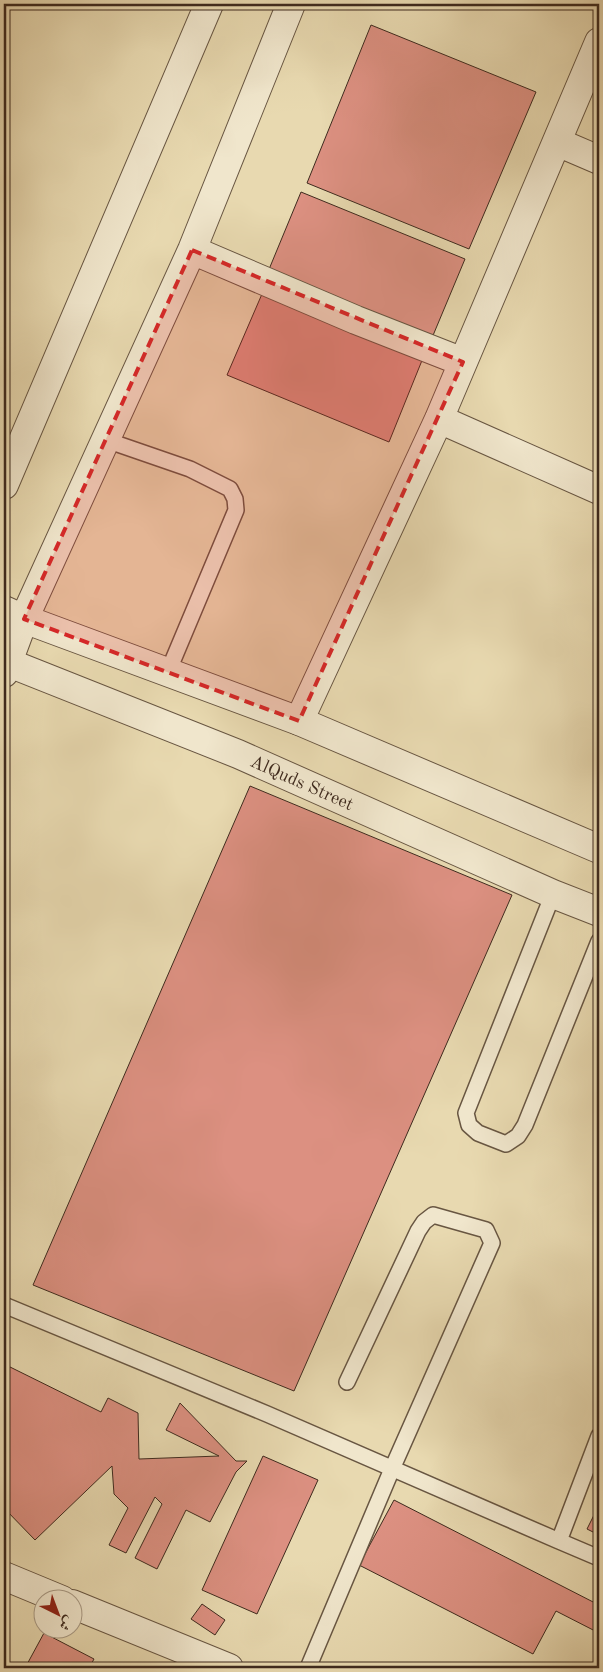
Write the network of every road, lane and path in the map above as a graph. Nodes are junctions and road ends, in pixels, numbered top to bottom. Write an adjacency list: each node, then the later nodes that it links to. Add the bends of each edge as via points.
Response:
1 (209, 4): 10 (street)
2 (291, 4): 6 (street)
3 (599, 42): 4 (street)
4 (556, 142): 5 (street); 7 (street)
5 (599, 160)
6 (192, 250): 7 (street); 9 (street)
7 (463, 362): 8 (street)
8 (439, 419): 11 (street); 15 (street)
9 (106, 440): 12 (street); 14 (lane, via 190,469 230,489 235,499 236,510)
10 (4, 485)
11 (599, 490)
12 (14, 614): 13 (street); 14 (street)
13 (5, 666): 17 (street, AlQuds Street, via 238,754)
14 (168, 672): 15 (street)
15 (299, 721): 16 (street)
16 (599, 849)
17 (553, 894): 18 (street, AlQuds Street); 19 (lane, via 466,1113 469,1125 478,1133 506,1144 518,1136 525,1125)
18 (599, 912)
19 (599, 941)
20 (4, 1305): 23 (lane)
21 (348, 1382): 23 (lane, via 424,1222 433,1215 486,1230 492,1243)
22 (599, 1436): 24 (lane)
23 (392, 1469): 24 (lane); 30 (lane)
24 (558, 1541): 25 (lane)
25 (599, 1558)
26 (4, 1576): 27 (street)
27 (38, 1590)
28 (82, 1608): 29 (street)
29 (229, 1668)
30 (308, 1668)

